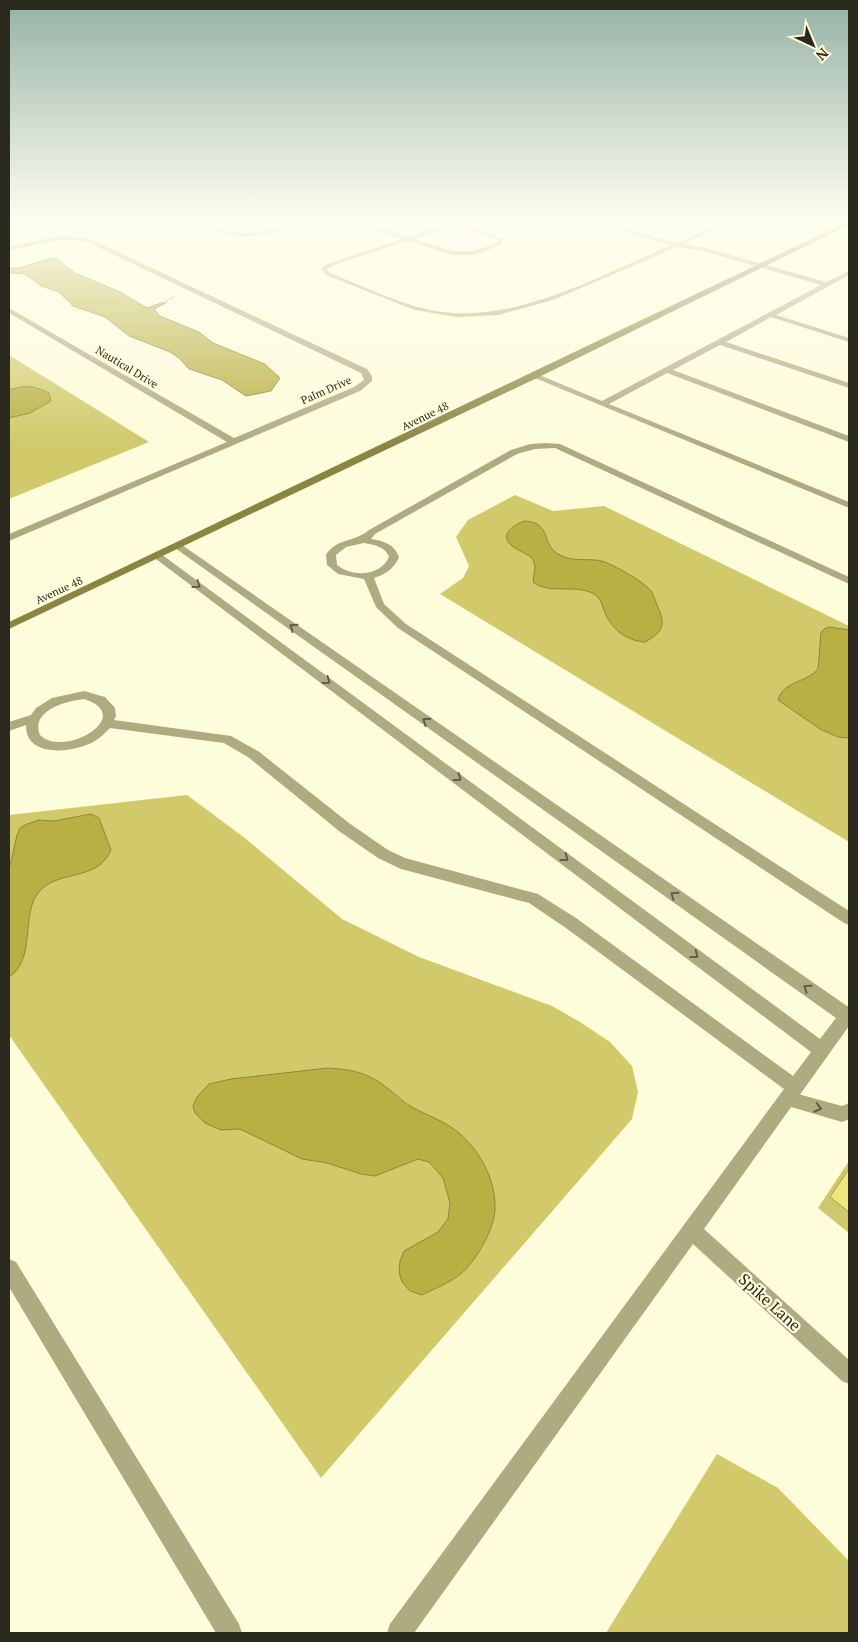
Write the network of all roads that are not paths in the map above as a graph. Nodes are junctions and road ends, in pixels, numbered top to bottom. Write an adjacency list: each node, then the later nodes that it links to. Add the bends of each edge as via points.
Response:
1 (201, 294): 15 (street, Palm Drive, via 364,371 368,376 368,381 357,390)
2 (380, 294): 3 (street, via 423,310 464,316 505,311)
3 (565, 294)
4 (705, 294): 11 (main road, Avenue 48)
5 (811, 294): 7 (street)
6 (9, 310): 15 (street, Nautical Drive)
7 (770, 315): 8 (street); 9 (street)
8 (849, 340)
9 (720, 342): 10 (street); 12 (street)
10 (666, 370): 13 (street); 14 (street)
11 (534, 376): 13 (street); 19 (main road, Avenue 48)
12 (849, 386)
13 (603, 404): 16 (street)
14 (849, 439)
15 (234, 442): 17 (street, Palm Drive)
16 (849, 505)
17 (9, 538)
18 (364, 540): 21 (street, via 389,548 394,559 386,570); 21 (street, via 337,548 331,560 338,571 347,575); 22 (street, via 372,532 514,452 531,445 545,444 557,446)
19 (178, 546): 20 (main road, Avenue 48); 28 (street, one-way to 19)
20 (157, 556): 23 (main road, Avenue 48); 29 (street, one-way to 29)
21 (368, 576): 27 (street, via 382,611 402,626)
22 (849, 581)
23 (9, 626)
24 (34, 718): 25 (street, via 40,710 60,698 84,695 103,701 110,715); 25 (street, via 33,736 50,746 70,746 90,740); 26 (street)
25 (108, 723): 30 (street, via 227,739 252,754 383,854 401,863 533,898 572,923)
26 (9, 727)
27 (849, 919)
28 (848, 1015): 29 (street)
29 (822, 1050): 30 (street)
30 (791, 1093): 31 (lane, one-way to 31, via 842,1114); 32 (street)
31 (849, 1112)
32 (691, 1230): 34 (street, Spike Lane); 36 (street)
33 (9, 1269): 35 (street)
34 (849, 1374)
35 (230, 1633)
36 (399, 1633)

